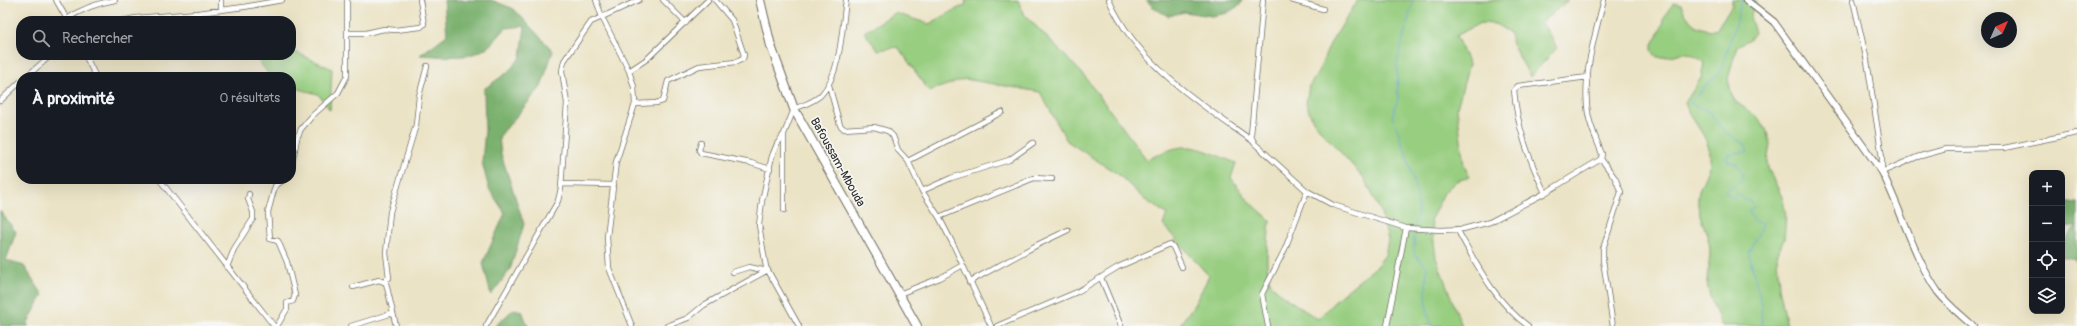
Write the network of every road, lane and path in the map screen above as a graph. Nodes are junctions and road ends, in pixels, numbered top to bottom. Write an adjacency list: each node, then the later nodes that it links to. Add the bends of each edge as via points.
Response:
1 (56, 0): 22 (street)
2 (115, 0): 23 (street, via 98,4)
3 (221, 0): 21 (street)
4 (282, 0): 21 (street)
5 (348, 0): 27 (street)
6 (420, 0): 27 (street, via 424,24 421,27)
7 (596, 0): 25 (street)
8 (639, 0): 25 (street)
9 (663, 0): 26 (street)
10 (708, 0): 26 (street)
11 (715, 0): 38 (street, via 732,20 744,55 743,59 699,66 668,81 663,101)
12 (760, 0): 39 (highway, Bafoussam-Mbouda, via 771,46)
13 (846, 0): 35 (street, via 840,45)
14 (1109, 0): 46 (street, via 1117,19 1155,67)
15 (1263, 0): 46 (street, via 1252,135)
16 (1291, 0): 20 (street)
17 (1604, 0): 34 (street, via 1593,38)
18 (1746, 0): 50 (street, via 1774,22)
19 (1853, 0): 50 (street, via 1867,60)
20 (1323, 9)
21 (222, 10): 24 (street)
22 (65, 16)
23 (72, 16)
24 (158, 16)
25 (602, 17): 31 (street); 54 (street, via 587,26 562,66 567,103)
26 (686, 23): 31 (street, via 648,59)
27 (347, 33): 43 (street, via 348,69 345,82 329,102 306,122)
28 (45, 60): 32 (street)
29 (88, 60): 33 (street)
30 (427, 66): 72 (street, via 419,96 416,125 390,212 386,253 389,278 386,279)
31 (630, 71): 38 (street)
32 (32, 72)
33 (94, 72)
34 (1588, 77): 47 (street, via 1588,112 1602,154); 58 (street, via 1518,86 1514,90 1522,134 1531,163)
35 (829, 85): 39 (street, via 817,98); 48 (street, via 840,125 844,129 874,127 888,131 893,136 898,150)
36 (16, 86): 37 (street)
37 (0, 100)
38 (635, 104): 55 (street, via 620,147)
39 (794, 109): 41 (street); 74 (highway, Bafoussam-Mbouda)
40 (1002, 112): 48 (street)
41 (784, 134): 49 (street, via 775,148); 60 (street)
42 (2077, 134): 50 (street, via 2004,148 1946,148)
43 (296, 142)
44 (701, 143): 49 (street, via 701,153)
45 (1033, 143): 56 (street, via 1009,160 951,178)
46 (1254, 143): 57 (street)
47 (1601, 159): 58 (street); 91 (street, via 1615,178 1621,192 1603,260)
48 (908, 161): 56 (street)
49 (770, 169): 68 (street, via 759,226)
50 (1882, 172): 92 (street, via 1923,265 1938,291 1953,309)
51 (1052, 180): 61 (street, via 1034,178)
52 (163, 184): 66 (street)
53 (278, 184): 77 (street, via 275,186 268,222 270,239 278,241 284,252 295,295 293,301 287,303 287,309)
54 (562, 184): 55 (street); 80 (street, via 555,208)
55 (614, 185): 81 (street, via 607,237 610,268)
56 (922, 191): 61 (street)
57 (1307, 191): 62 (street, via 1333,205); 88 (street, via 1285,249 1262,294)
58 (1545, 193): 63 (street, via 1490,222)
59 (249, 194): 66 (street, via 253,219 234,249)
60 (784, 210)
61 (939, 217): 65 (street)
62 (1406, 228): 63 (street); 89 (street)
63 (1457, 229): 90 (street, via 1487,283)
64 (1068, 230): 71 (street, via 1037,244)
65 (961, 266): 71 (street); 74 (street, via 940,278)
66 (227, 267): 77 (street)
67 (1182, 267): 70 (street, via 1174,247 1170,244 1118,267)
68 (767, 271): 69 (street, via 749,267); 76 (street, via 704,305); 83 (street)
69 (733, 272)
70 (1101, 278): 86 (street, via 1077,292); 87 (street)
71 (969, 282): 85 (street)
72 (386, 283): 73 (street, via 379,280); 75 (street)
73 (353, 287)
74 (899, 294): 84 (highway, Bafoussam-Mbouda)
75 (393, 312): 78 (street); 79 (street)
76 (676, 325): 82 (street)
77 (275, 326)
78 (351, 326)
79 (396, 326)
80 (486, 326)
81 (632, 326)
82 (667, 326)
83 (799, 326)
84 (917, 326)
85 (991, 326)
86 (997, 326)
87 (1121, 326)
88 (1268, 326)
89 (1387, 326)
90 (1528, 326)
91 (1613, 326)
92 (1973, 326)

